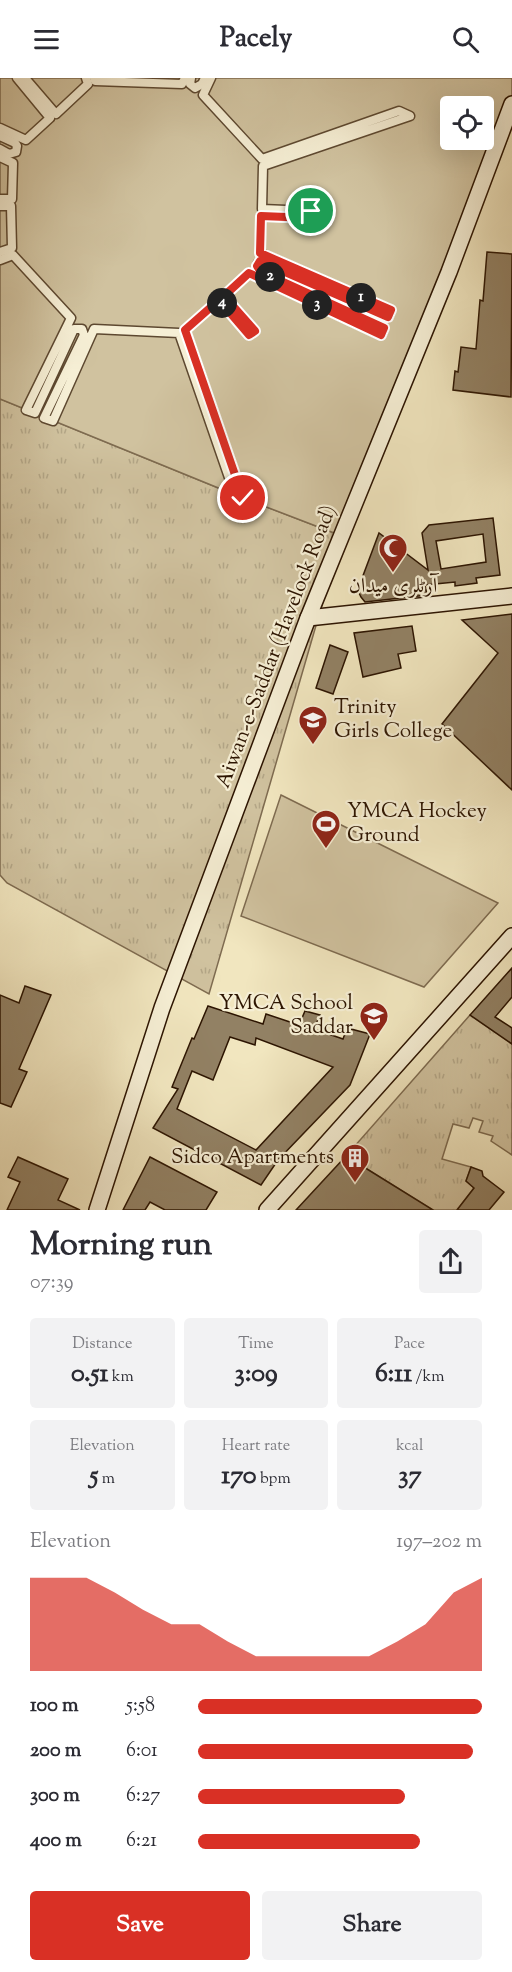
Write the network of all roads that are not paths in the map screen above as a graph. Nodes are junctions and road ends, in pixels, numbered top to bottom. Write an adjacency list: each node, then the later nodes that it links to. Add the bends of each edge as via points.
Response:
1 (17, 78): 10 (street, via 50,118 26,140)
2 (25, 78): 3 (street, via 56,114 88,84)
3 (86, 78)
4 (94, 78): 5 (street, via 182,84)
5 (185, 78)
6 (191, 78): 7 (street, via 190,84 195,87)
7 (205, 78)
8 (211, 78): 17 (street, via 203,95 261,159 399,111 410,116 263,166 262,209 311,211 311,218 261,216 260,253 391,310 388,317 263,261 258,263 258,270 384,328 381,335 249,273 224,296 255,331 249,335 219,300 185,330 243,498 235,495 179,333 94,329 53,422 44,418 84,335 82,329 74,329 35,414 26,410 71,318 13,255)
9 (512, 104): 19 (main road, Aiwan-e-Saddar (Havelock Road), via 449,272)
10 (0, 128)
11 (0, 136): 12 (street, via 15,143 17,149 9,154)
12 (0, 150)
13 (0, 157): 14 (street, via 13,163 12,199)
14 (0, 199)
15 (0, 206): 16 (street, via 12,206 12,248)
16 (0, 252)
17 (0, 260)
18 (512, 596): 19 (main road)
19 (308, 618): 21 (main road, Aiwan-e-Saddar (Havelock Road), via 162,1008)
20 (512, 936): 22 (main road)
21 (97, 1210)
22 (267, 1210)

